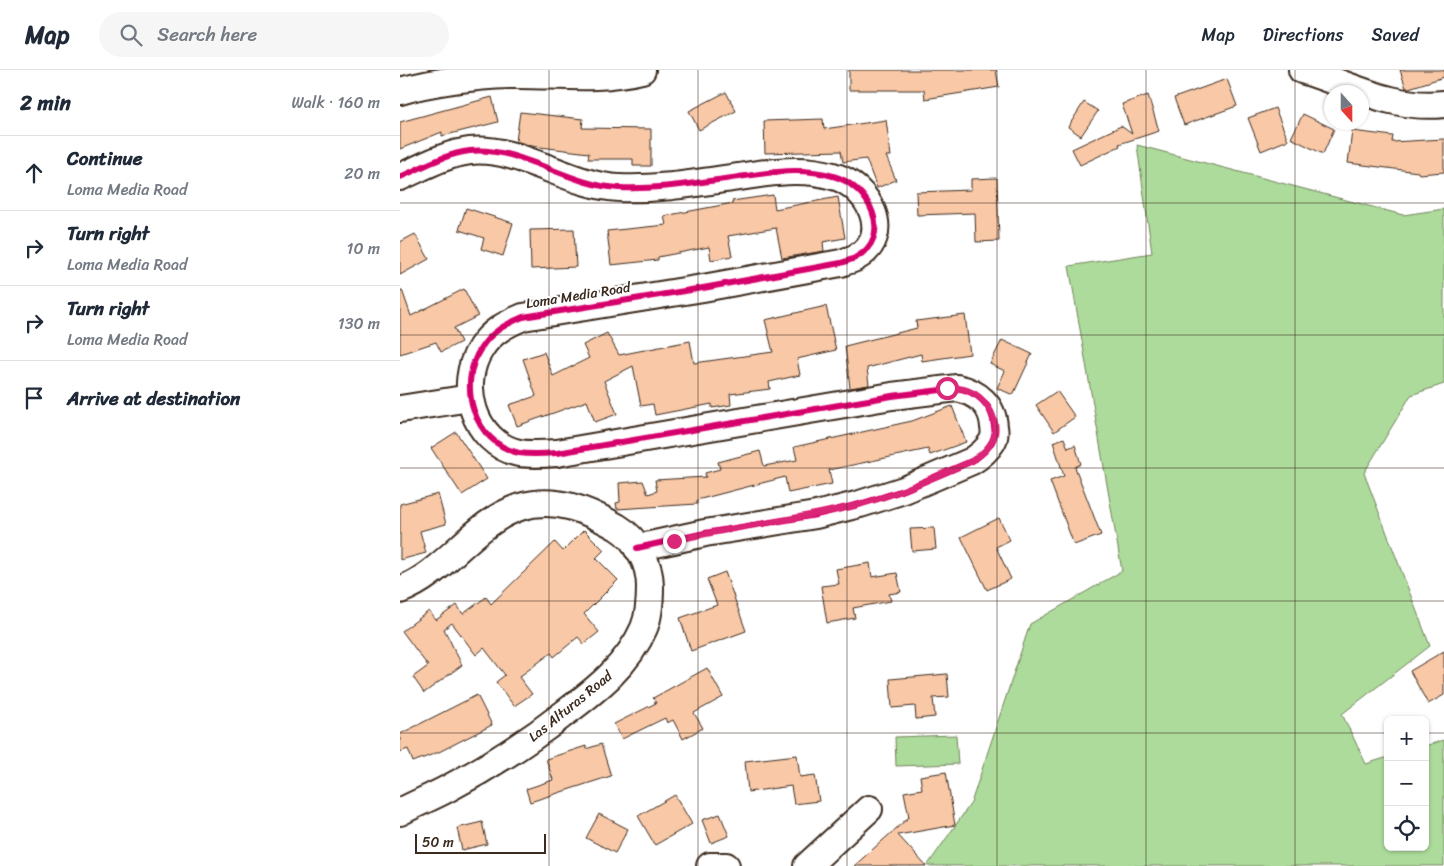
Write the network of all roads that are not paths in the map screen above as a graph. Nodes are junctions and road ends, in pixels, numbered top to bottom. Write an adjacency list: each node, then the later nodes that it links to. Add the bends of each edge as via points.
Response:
1 (642, 70): 3 (street, via 593,77 493,76)
2 (1302, 70): 4 (street, via 1390,101)
3 (400, 91)
4 (1444, 104)
5 (400, 177): 6 (street, Loma Media Road, via 447,156 481,151 512,156 589,184 618,188 672,186 781,171 809,172 834,176 849,183 865,197 874,214 874,236 869,244 856,258 841,263 523,317 505,324 487,339 475,358 469,381)
6 (470, 398): 7 (street); 8 (street, Loma Media Road, via 477,419 490,436 508,449 538,455 947,388 975,394 992,414 993,440 981,455 904,490 816,515)
7 (400, 409)
8 (637, 548): 9 (street, Las Alturas Road, via 626,532 577,507 557,503 521,507 483,527 428,576); 10 (street, Las Alturas Road, via 648,570 650,592 647,613 644,627 632,649 613,673 510,753 448,789)
9 (400, 590)
10 (402, 808)
11 (869, 809): 14 (street)
12 (710, 866): 13 (street)
13 (726, 866)
14 (807, 866)

